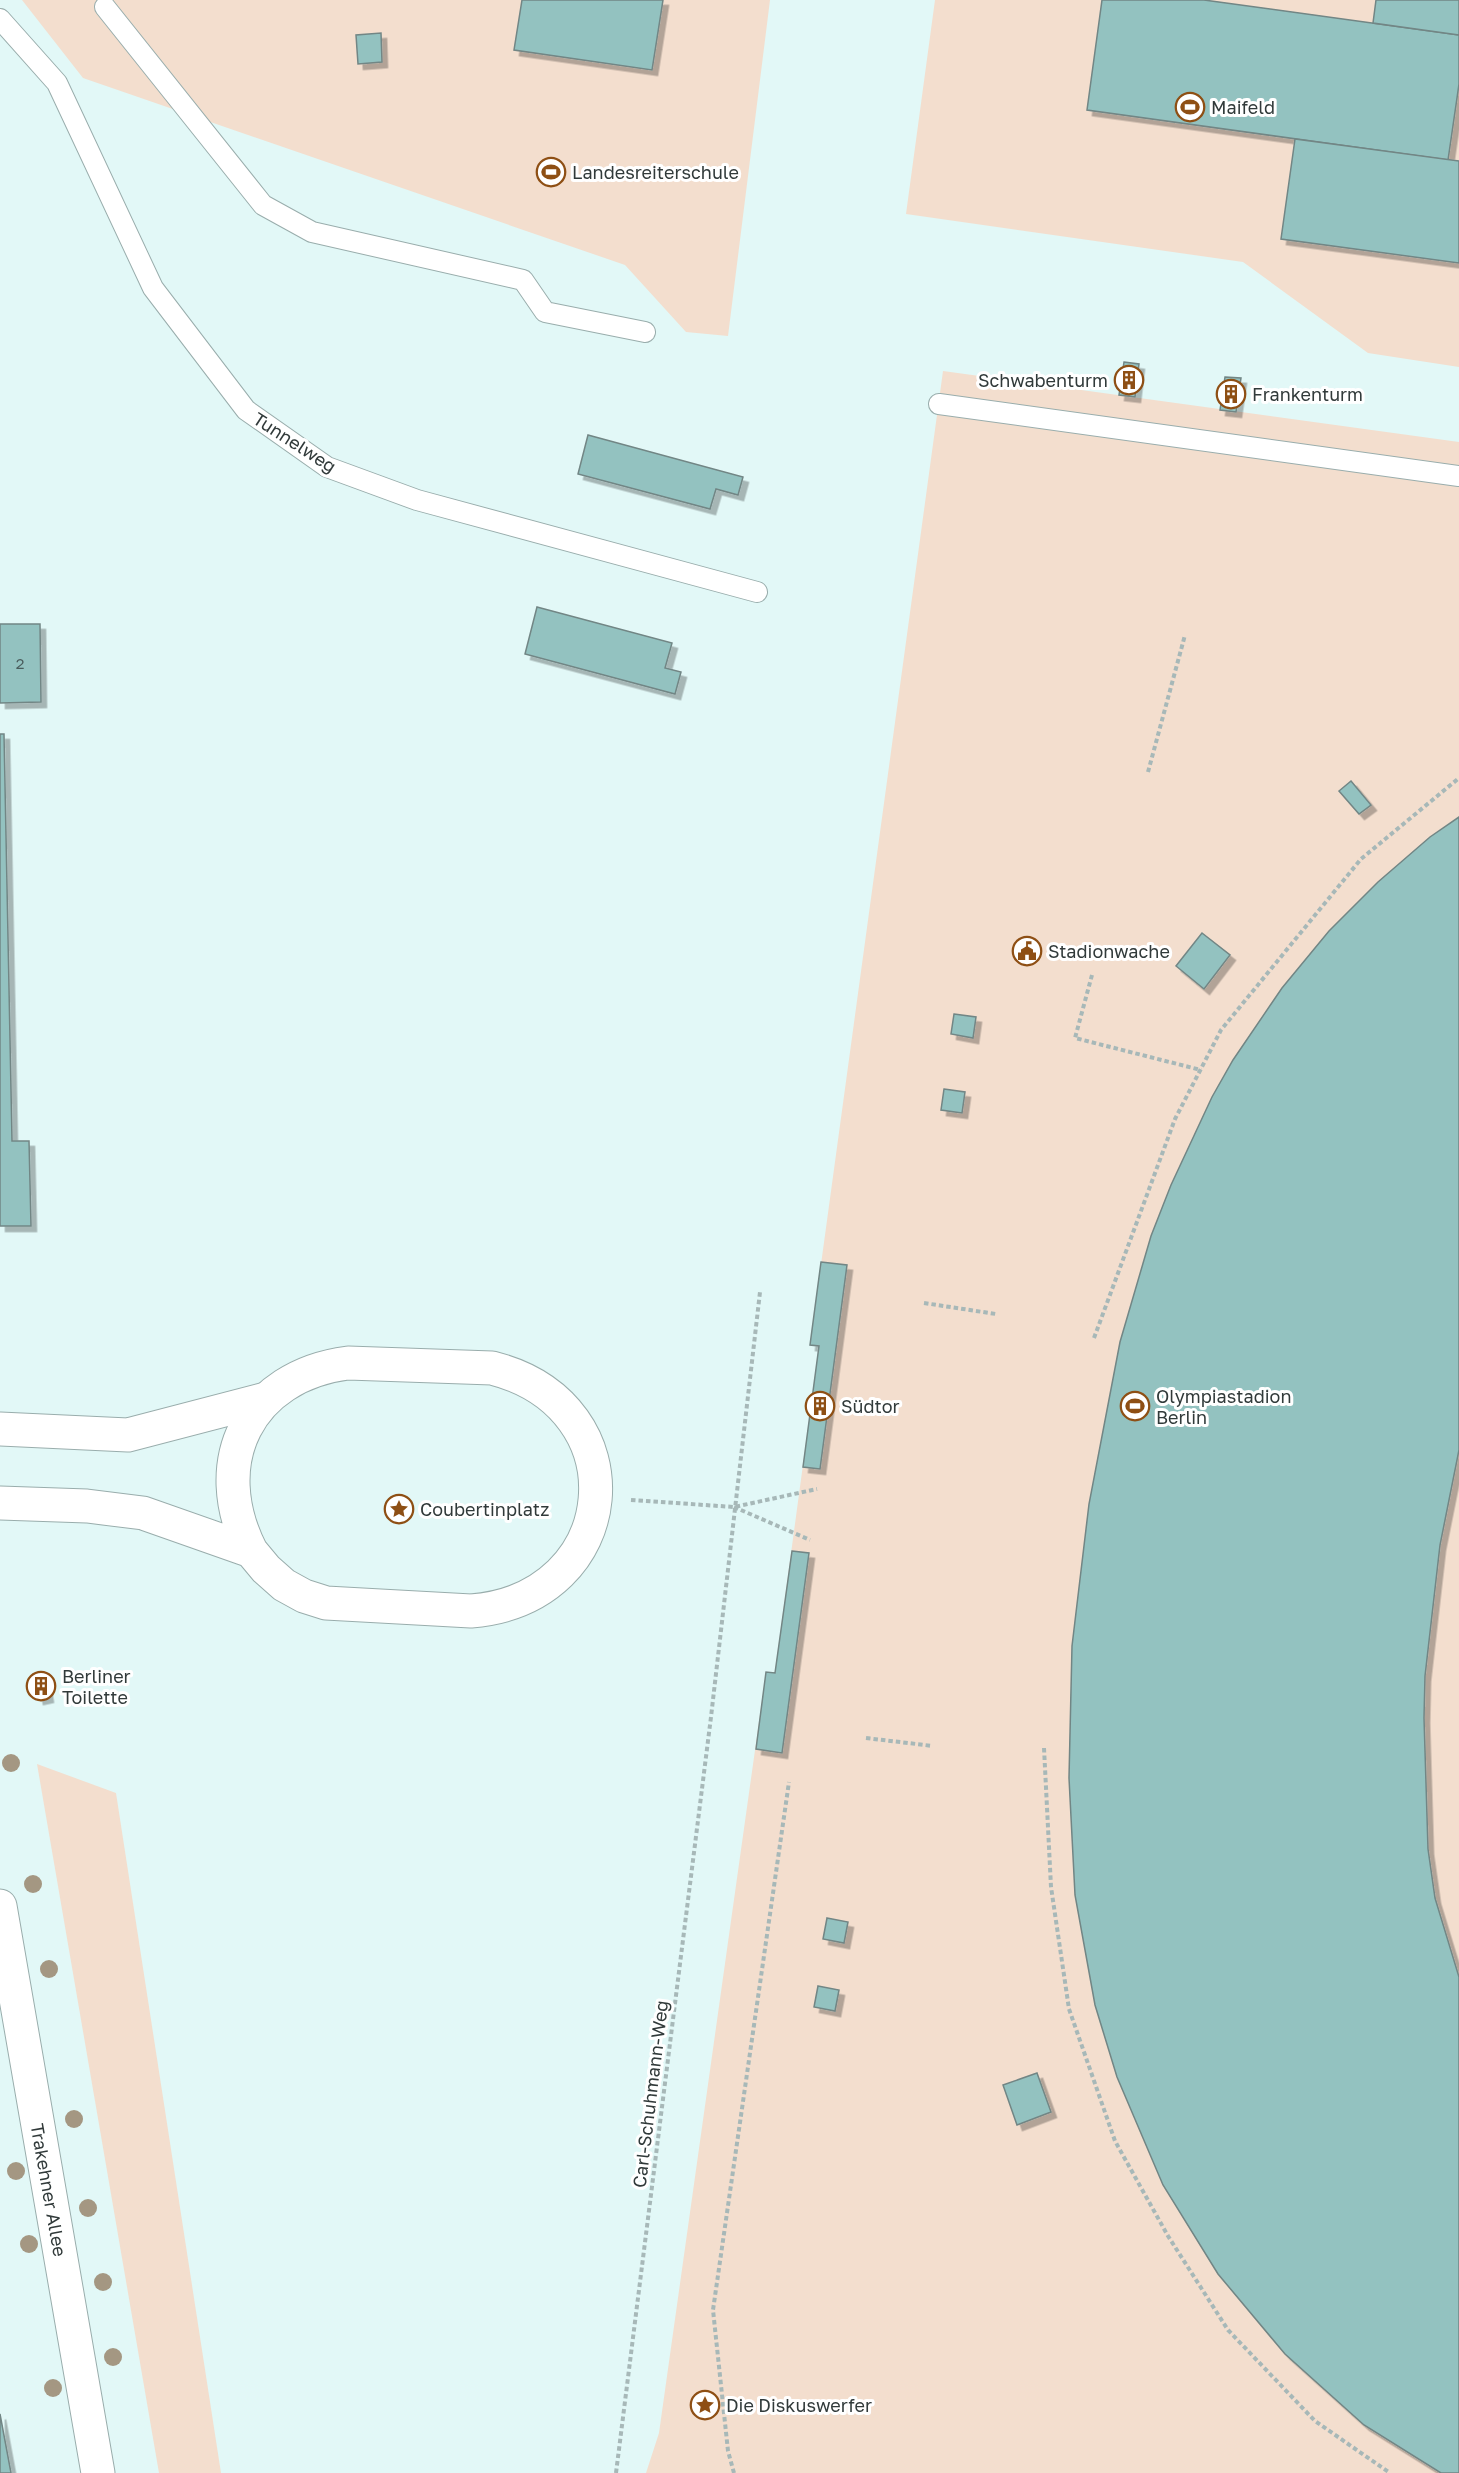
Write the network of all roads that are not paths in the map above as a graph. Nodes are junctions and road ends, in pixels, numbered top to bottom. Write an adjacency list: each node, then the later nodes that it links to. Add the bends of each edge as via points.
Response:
1 (105, 7): 3 (lane, via 263,205 312,232 523,280 545,312)
2 (0, 20): 6 (lane, Tunnelweg, via 57,83 153,288 246,410 327,467 417,500)
3 (645, 332)
4 (939, 404): 5 (lane)
5 (1459, 476)
6 (757, 592)
7 (266, 1399): 8 (street, via 128,1435); 10 (street, via 241,1438 231,1484 234,1508); 10 (street, via 304,1373 348,1363 492,1368 514,1374 553,1396 582,1432 595,1475 592,1520 584,1541 556,1578 521,1601 495,1609 326,1603 284,1585)
8 (0, 1429)
9 (0, 1503): 10 (street, via 87,1506 143,1513)
10 (251, 1551)
11 (0, 1906): 12 (street, Trakehner Allee)
12 (99, 2473)

